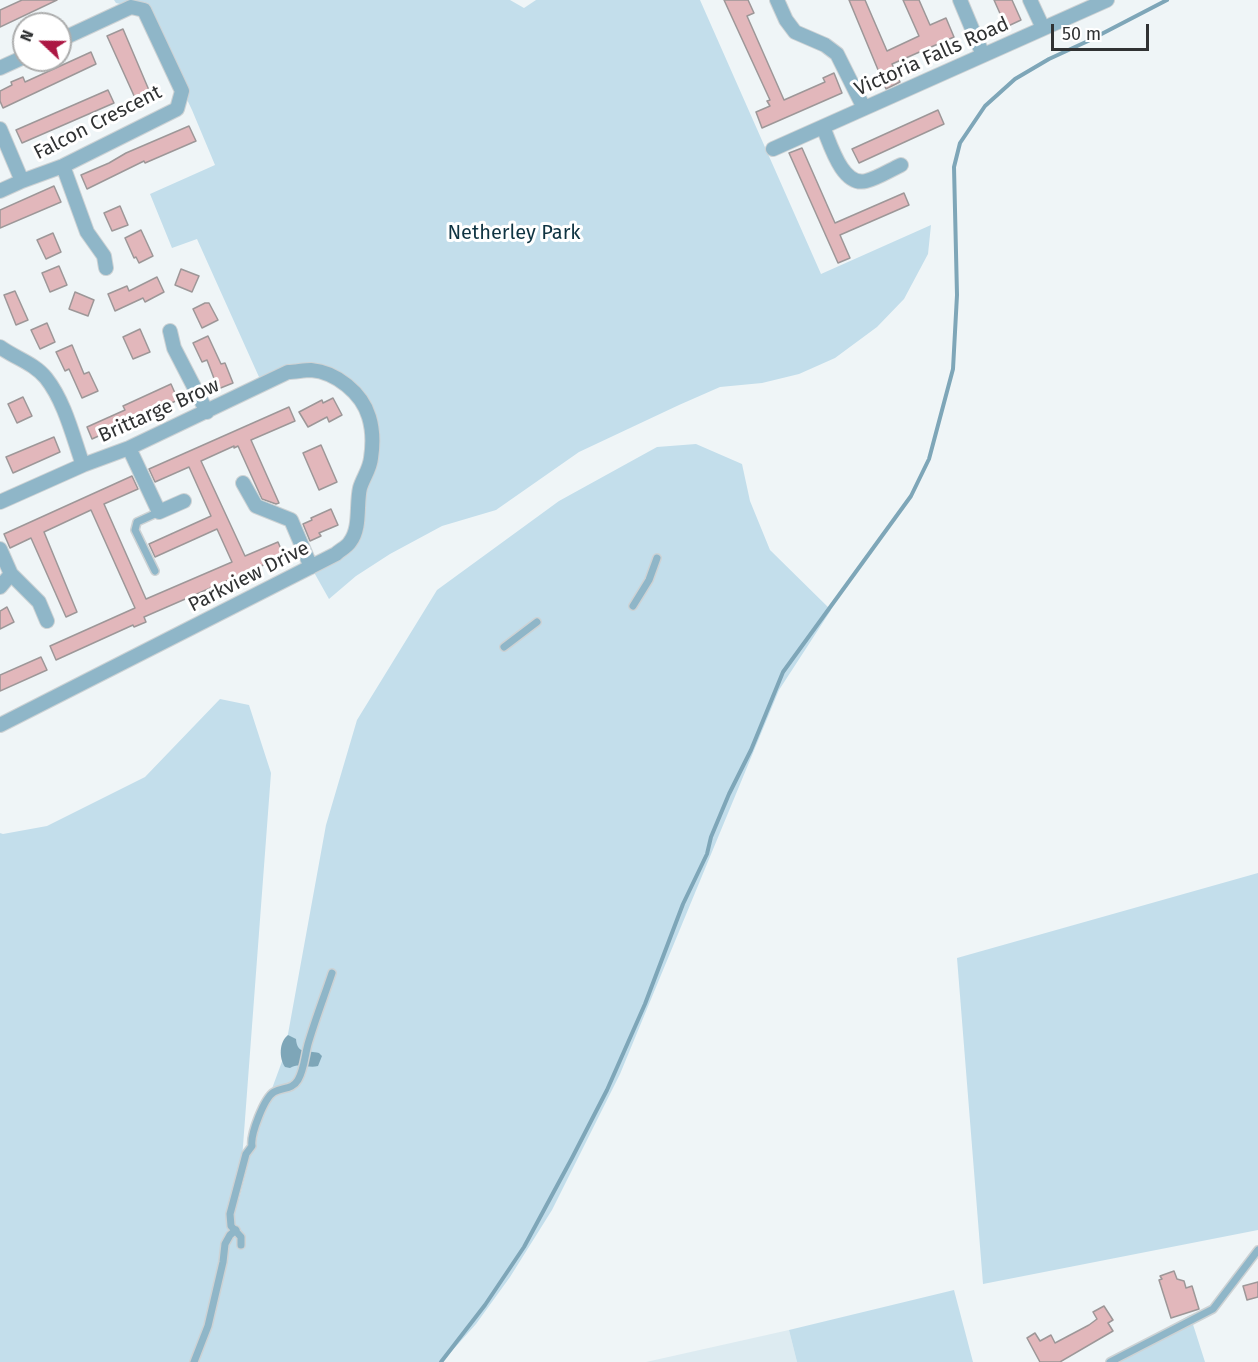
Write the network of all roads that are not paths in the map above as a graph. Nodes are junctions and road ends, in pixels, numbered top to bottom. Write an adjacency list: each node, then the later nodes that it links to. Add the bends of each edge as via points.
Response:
1 (777, 0): 8 (street, via 795,32 837,54)
2 (960, 0): 7 (street)
3 (1030, 0): 5 (street)
4 (1107, 0): 5 (street, Victoria Falls Road)
5 (1043, 28): 7 (street, Victoria Falls Road)
6 (72, 34): 13 (street, Falcon Crescent, via 131,7 144,10 182,91 177,109)
7 (983, 55): 8 (street, Victoria Falls Road)
8 (864, 108): 9 (street, Victoria Falls Road)
9 (823, 127): 11 (street, Victoria Falls Road); 12 (street, via 847,184 866,181)
10 (0, 129): 14 (street)
11 (773, 148)
12 (901, 165)
13 (63, 166): 14 (street, Falcon Crescent); 16 (street, via 87,232 104,256)
14 (22, 181): 15 (street, Falcon Crescent)
15 (0, 191)
16 (106, 268)
17 (170, 331): 20 (street, via 174,348)
18 (0, 346): 22 (street, via 46,378 60,403)
19 (335, 377): 20 (street, Brittarge Brow, via 312,370 288,372); 29 (street, Parkview Drive, via 359,398 369,416 371,461 361,487 357,525 350,542)
20 (207, 412): 21 (street, Brittarge Brow)
21 (129, 448): 22 (street, Brittarge Brow); 26 (street)
22 (83, 465): 25 (street, Brittarge Brow)
23 (243, 483): 29 (street, via 256,506 291,520)
24 (184, 501): 26 (street)
25 (0, 502)
26 (159, 512): 30 (lane, via 137,522 135,530)
27 (0, 549): 31 (street)
28 (657, 558): 33 (lane)
29 (311, 567): 37 (street, Parkview Drive)
30 (155, 571)
31 (11, 574): 32 (street); 34 (street, via 39,602)
32 (0, 587)
33 (633, 606)
34 (47, 621)
35 (537, 622): 36 (lane)
36 (504, 647)
37 (0, 725)
38 (332, 973): 39 (lane, via 308,1042 301,1076 293,1086 273,1092 258,1120 231,1208 230,1222)
39 (236, 1230): 40 (lane); 42 (lane, via 225,1244 208,1326)
40 (241, 1245)
41 (1258, 1250): 43 (lane, via 1213,1309)
42 (194, 1362)
43 (1110, 1362)

